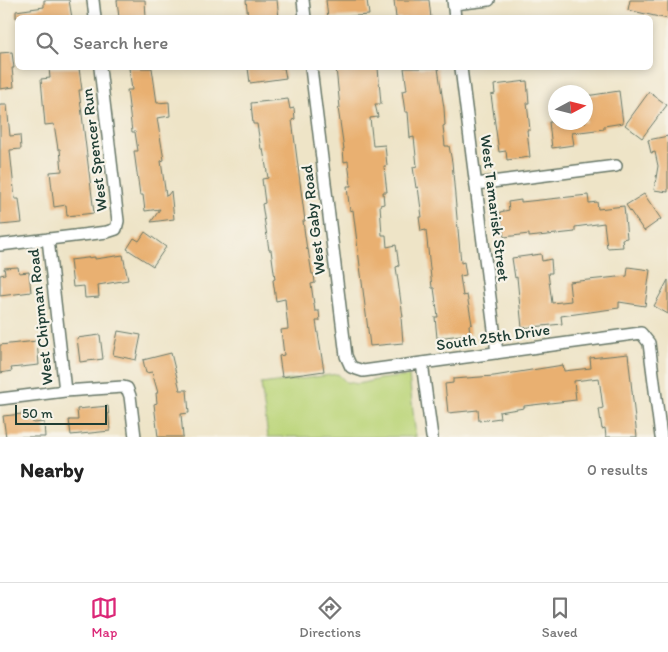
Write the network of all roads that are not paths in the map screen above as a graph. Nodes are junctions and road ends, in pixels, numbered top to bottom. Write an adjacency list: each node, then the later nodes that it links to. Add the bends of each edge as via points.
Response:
1 (93, 0): 5 (street)
2 (303, 0): 6 (street)
3 (489, 0): 4 (street)
4 (453, 2): 7 (street)
5 (95, 15)
6 (305, 15)
7 (455, 15)
8 (100, 70): 13 (street, West Spencer Run, via 118,221 116,229)
9 (311, 70): 17 (street, West Gaby Road, via 346,356)
10 (461, 70): 12 (street, West Tamarisk Street)
11 (616, 166): 12 (street)
12 (476, 184): 15 (street, West Tamarisk Street)
13 (48, 239): 14 (street); 18 (street, West Chipman Road)
14 (0, 245)
15 (497, 353): 16 (street, South 25th Drive); 20 (street, South 25th Drive, via 641,334 649,343)
16 (422, 363): 17 (street, South 25th Drive, via 363,371); 23 (street)
17 (351, 367)
18 (65, 391): 21 (street); 22 (street, via 127,388)
19 (668, 394): 20 (street)
20 (656, 395): 24 (street)
21 (0, 399)
22 (135, 437)
23 (432, 437)
24 (661, 437)

